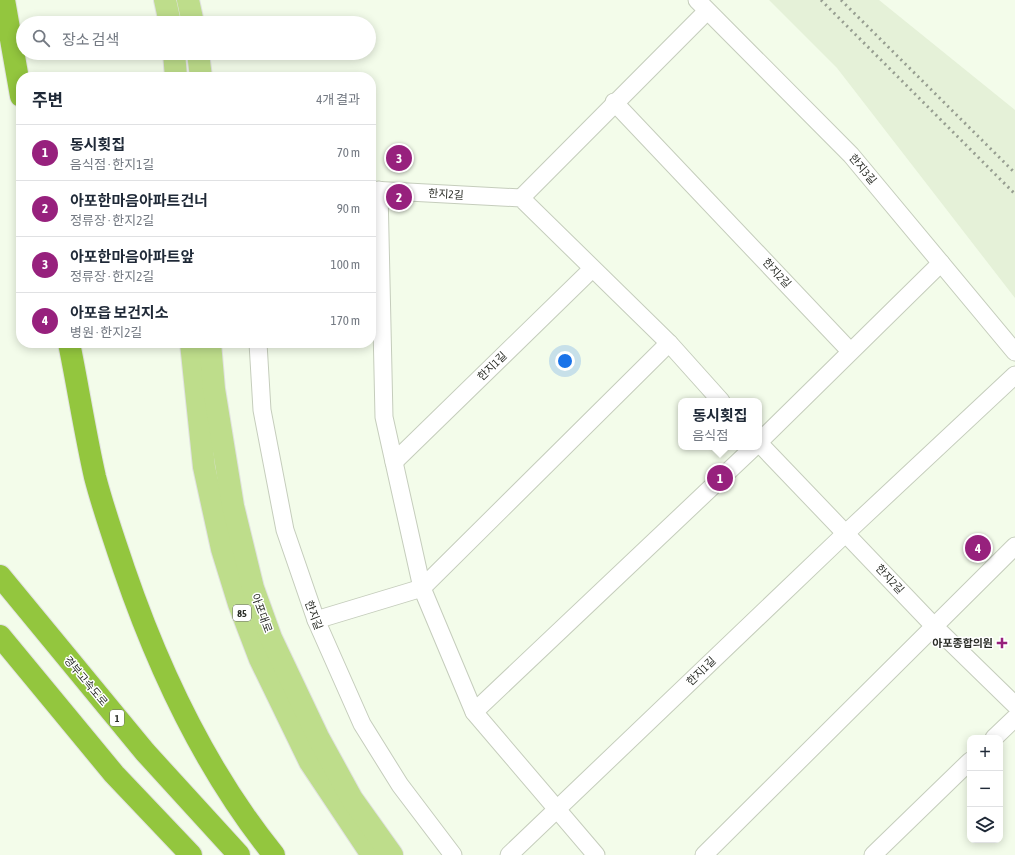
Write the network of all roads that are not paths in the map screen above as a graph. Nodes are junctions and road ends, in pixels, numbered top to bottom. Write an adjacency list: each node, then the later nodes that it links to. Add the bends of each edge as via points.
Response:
1 (4, 0): 9 (highway)
2 (165, 0): 5 (main road)
3 (188, 0): 6 (main road)
4 (702, 5): 12 (street); 16 (street, 한지3길, via 851,155)
5 (168, 16)
6 (191, 16)
7 (175, 60): 10 (main road)
8 (199, 60): 11 (main road)
9 (17, 72)
10 (176, 72)
11 (200, 72)
12 (614, 102): 14 (street); 23 (street, 한지2길)
13 (376, 190): 14 (street, 한지2길)
14 (521, 198): 17 (street)
15 (376, 215): 30 (street, via 384,417)
16 (941, 263): 23 (street); 24 (street, 한지3길)
17 (591, 270): 18 (street); 30 (street, 한지1길)
18 (669, 343): 26 (street); 34 (street)
19 (70, 348): 46 (highway, via 96,477 113,536 149,638 170,685 226,788)
20 (192, 348): 47 (main road, 아포대로 / 85, via 204,467 222,549 239,604 260,659 310,762)
21 (210, 348): 48 (main road, 아포대로 / 85, via 226,468 241,544 258,602 271,638 318,737 352,798)
22 (258, 348): 35 (street, 한지길, via 262,410 285,530)
23 (850, 350): 27 (street, 한지2길)
24 (1015, 352)
25 (1015, 375): 31 (street)
26 (718, 398)
27 (762, 440)
28 (762, 446): 31 (street, 한지2길)
29 (751, 450): 39 (street)
30 (394, 462): 34 (street)
31 (846, 533): 36 (street, 한지2길); 43 (street, 한지1길)
32 (1015, 546): 36 (street)
33 (0, 576): 45 (highway, 경부고속도로 / 1, via 145,752)
34 (422, 588): 35 (street); 39 (street)
35 (316, 620): 49 (street, 한지길, via 362,724 400,785)
36 (934, 626): 38 (street, 한지2길); 52 (street)
37 (0, 636): 44 (highway, via 114,774)
38 (1015, 705)
39 (474, 712): 43 (street)
40 (1015, 718): 41 (street)
41 (997, 735)
42 (967, 765): 53 (street)
43 (556, 809): 50 (street, 한지1길); 51 (street)
44 (191, 855)
45 (239, 855)
46 (274, 855)
47 (372, 855)
48 (392, 855)
49 (453, 855)
50 (509, 855)
51 (596, 855)
52 (704, 855)
53 (873, 855)

